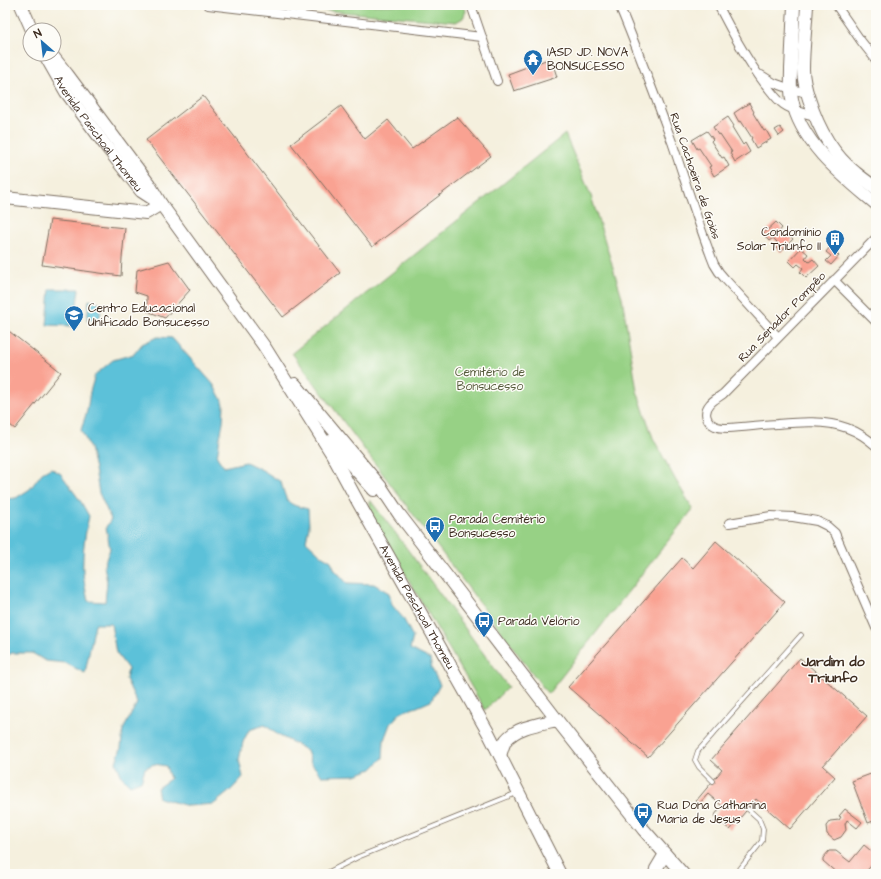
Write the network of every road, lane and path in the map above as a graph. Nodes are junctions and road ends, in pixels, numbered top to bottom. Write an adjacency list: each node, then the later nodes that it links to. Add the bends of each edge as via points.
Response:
1 (22, 5): 10 (main road)
2 (208, 5): 9 (street)
3 (471, 5): 11 (street)
4 (619, 5): 28 (street, Rua Cachoeira de Goiás, via 672,143 714,264)
5 (718, 5): 15 (street)
6 (794, 5): 17 (main road)
7 (807, 5): 18 (main road, via 803,70)
8 (836, 5): 12 (street)
9 (267, 9): 11 (street)
10 (29, 22)
11 (482, 37): 16 (street)
12 (876, 60)
13 (49, 62): 23 (main road, Avenida Paschoal Thomeu, via 66,92 141,191)
14 (57, 62): 23 (main road, Avenida Paschoal Thomeu, via 149,184)
15 (756, 71): 17 (street, via 774,83); 19 (street, via 774,95 784,105)
16 (497, 81)
17 (791, 89): 18 (street); 19 (main road)
18 (807, 93): 20 (main road)
19 (795, 110): 20 (street); 24 (main road, via 805,132 818,149 844,177)
20 (815, 116): 21 (main road, via 835,151 856,173)
21 (876, 188)
22 (5, 198): 23 (main road, via 146,213)
23 (161, 204): 29 (main road, Avenida Paschoal Thomeu)
24 (876, 204)
25 (876, 238): 26 (street, Rua Senador Pompêo)
26 (834, 280): 27 (street); 28 (street, Rua Senador Pompêo)
27 (876, 322)
28 (778, 337): 31 (street, Rua Senador Pompêo, via 723,394 710,404 706,412 710,422 721,428 813,422 830,424 847,428 867,438)
29 (264, 346): 30 (main road, Avenida Paschoal Thomeu); 32 (main road, Avenida Paschoal Thomeu, via 382,487)
30 (315, 426): 32 (main road, via 387,506); 37 (main road, Avenida Paschoal Thomeu)
31 (876, 446)
32 (400, 514): 36 (main road)
33 (730, 523): 34 (street, via 771,516 811,519 827,526 835,533)
34 (876, 628)
35 (801, 635): 38 (lane, via 698,751 695,760)
36 (557, 720): 37 (main road, via 517,731 505,741); 41 (main road)
37 (500, 755): 39 (main road, Avenida Paschoal Thomeu)
38 (713, 781)
39 (519, 792): 42 (lane, via 358,857); 43 (main road, Avenida Paschoal Thomeu)
40 (748, 809): 46 (lane, via 759,819 763,828 762,841)
41 (665, 854): 44 (main road); 45 (main road)
42 (325, 874)
43 (560, 874)
44 (655, 874)
45 (683, 874)
46 (736, 874)

